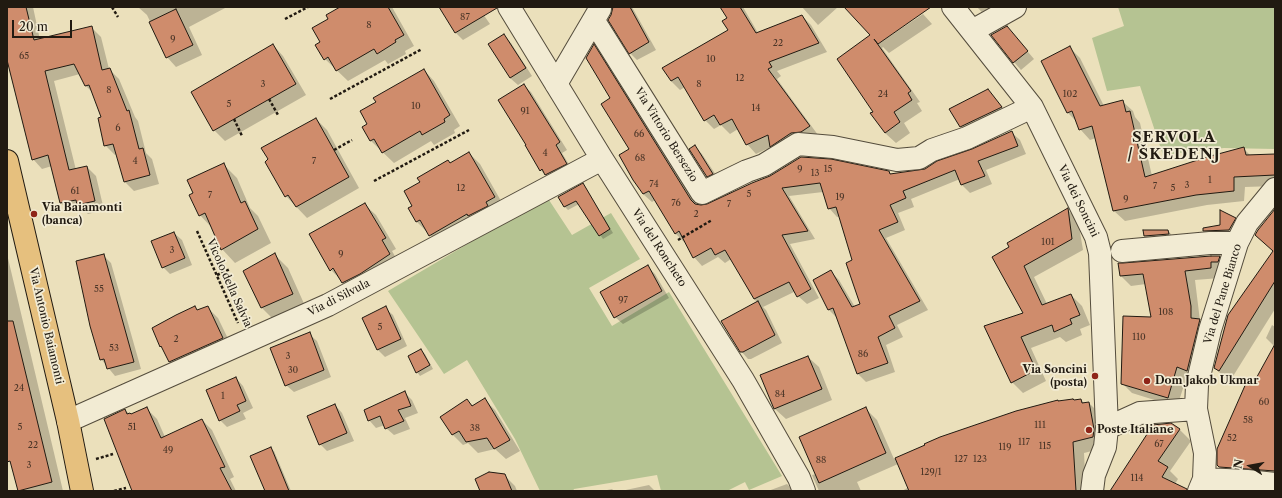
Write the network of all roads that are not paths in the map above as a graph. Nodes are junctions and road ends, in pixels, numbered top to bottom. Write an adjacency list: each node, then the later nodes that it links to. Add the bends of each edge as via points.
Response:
1 (509, 7): 6 (street, Via del Roncheto)
2 (953, 7): 5 (street, Via dei Soncini)
3 (1015, 7): 5 (street)
4 (598, 14): 6 (street); 7 (street, Via Vittorio Bersezio, via 702,193 764,165 798,144 833,147 897,160 919,158)
5 (972, 31): 7 (street, Via dei Soncini)
6 (556, 84): 8 (street, Via del Roncheto)
7 (1032, 107): 15 (street, Via dei Soncini, via 1096,237 1100,253)
8 (602, 159): 14 (street, Via di Silvula, via 328,305); 19 (street, Via del Roncheto, via 743,380)
9 (7, 161): 14 (main road, Via Antonio Baiamonti)
10 (1275, 189): 11 (street, Via del Pane Bianco, via 1247,223)
11 (1238, 243): 12 (street); 13 (street, Via del Pane Bianco, via 1210,330 1197,385)
12 (1122, 251)
13 (1196, 409): 15 (street, via 1140,413); 17 (street, Via del Pane Bianco, via 1205,453)
14 (68, 421): 18 (main road, Via Antonio Baiamonti)
15 (1107, 428): 20 (street, Via dei Soncini)
16 (1275, 484): 17 (street, Via del Pane Bianco, via 1247,481)
17 (1201, 485)
18 (82, 491)
19 (804, 491)
20 (1092, 491)

